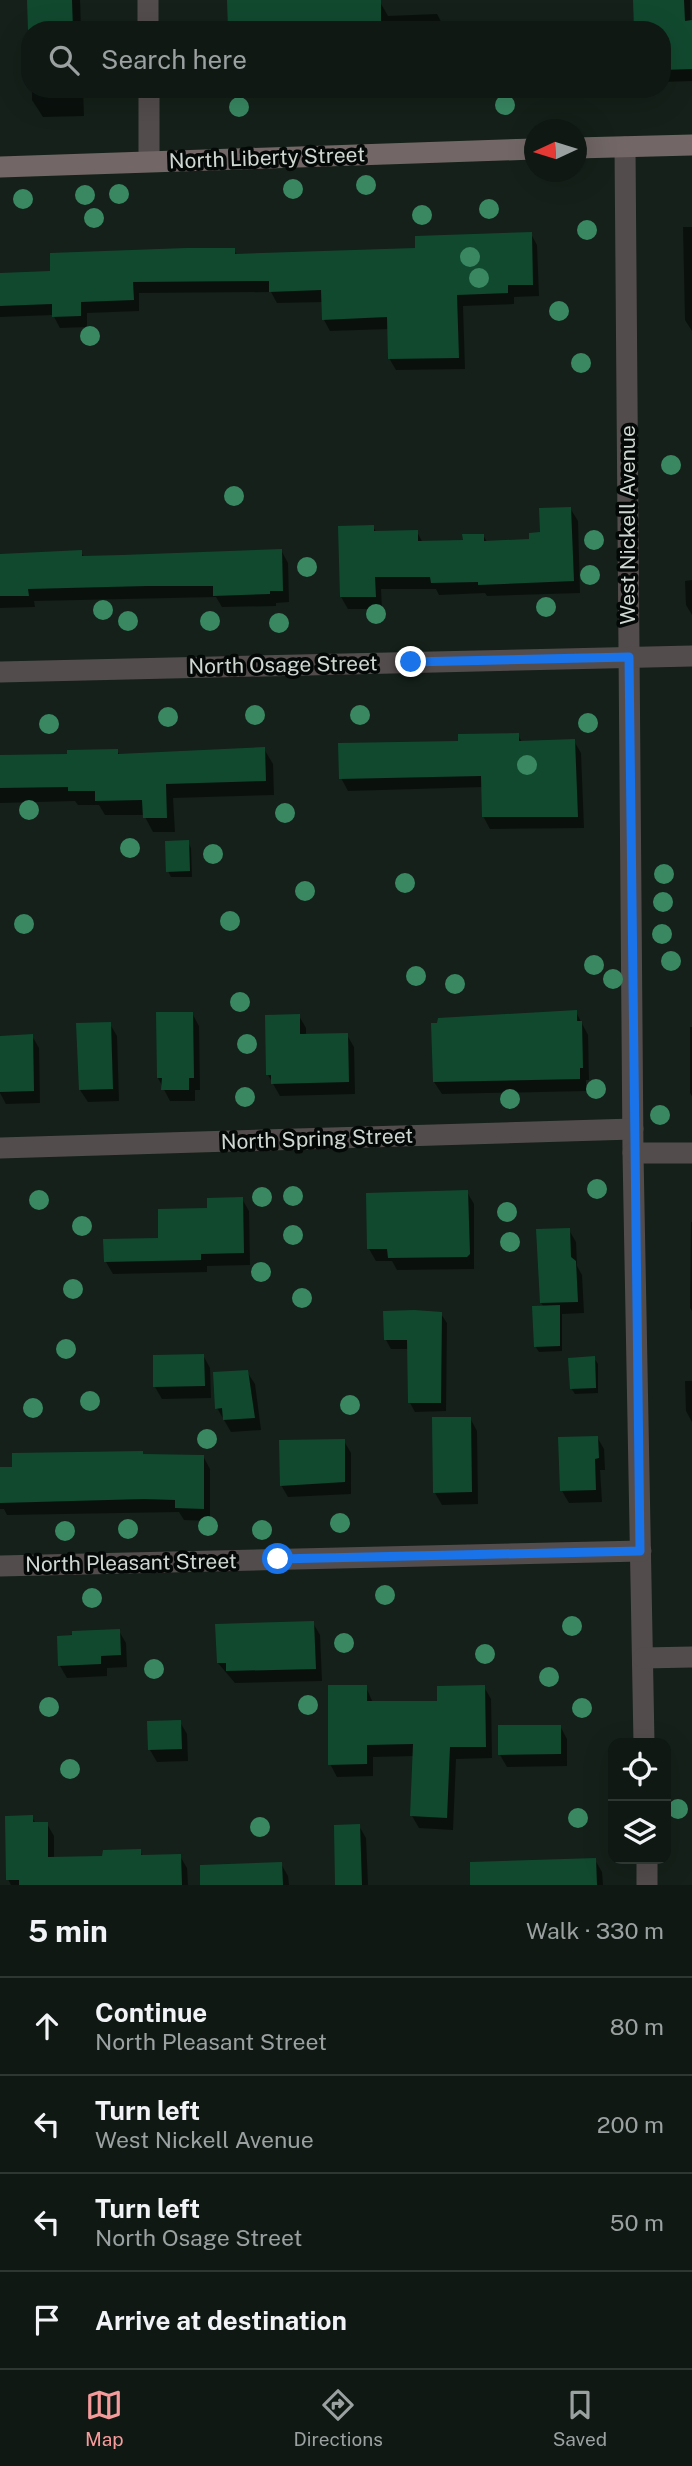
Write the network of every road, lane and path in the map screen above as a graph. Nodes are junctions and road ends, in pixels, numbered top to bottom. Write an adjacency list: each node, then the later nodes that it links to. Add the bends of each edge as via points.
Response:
1 (148, 0): 2 (street)
2 (148, 21)
3 (149, 98): 8 (street)
4 (692, 145): 5 (main road)
5 (625, 147): 6 (main road); 11 (street, West Nickell Avenue)
6 (587, 148)
7 (524, 149): 8 (main road, North Liberty Street)
8 (149, 161): 9 (main road, North Liberty Street)
9 (0, 167)
10 (692, 656): 11 (street, North Osage Street)
11 (629, 657): 12 (street, North Osage Street); 13 (street, West Nickell Avenue)
12 (0, 672)
13 (633, 1129): 14 (street, North Spring Street); 15 (street, West Nickell Avenue)
14 (0, 1148)
15 (633, 1153): 16 (street); 17 (street, West Nickell Avenue)
16 (692, 1153)
17 (640, 1551): 18 (street, North Pleasant Street); 20 (street, West Nickell Avenue)
18 (0, 1566)
19 (692, 1657): 20 (street)
20 (643, 1658): 21 (street, West Nickell Avenue)
21 (645, 1738)
22 (647, 1864): 23 (street)
23 (647, 1885)

